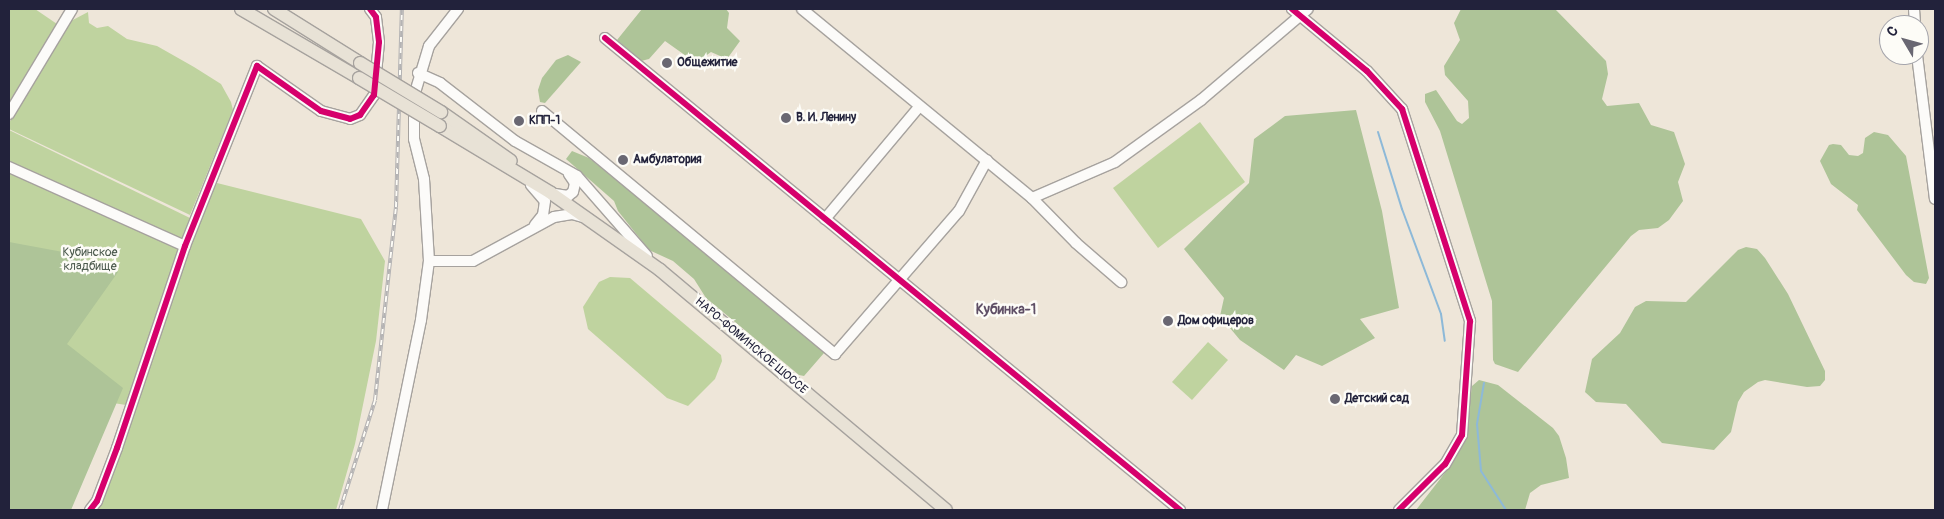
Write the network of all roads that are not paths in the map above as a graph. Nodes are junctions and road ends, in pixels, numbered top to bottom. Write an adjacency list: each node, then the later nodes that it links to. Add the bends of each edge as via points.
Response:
1 (72, 9): 14 (street)
2 (241, 9): 18 (main road, НАРО-ФОМИНСКОЕ ШОССЕ, bridge)
3 (274, 9): 19 (main road, НАРО-ФОМИНСКОЕ ШОССЕ, bridge, via 441,112 496,149)
4 (370, 9): 25 (street, via 376,17 379,42 374,96 368,107 350,119 338,118 321,111 257,66)
5 (458, 9): 11 (street, via 429,46)
6 (802, 9): 12 (street)
7 (1292, 9): 8 (street)
8 (1305, 12): 20 (street, via 1201,100 1115,162); 34 (street, via 1367,70 1402,109 1470,321 1462,435 1446,464)
9 (606, 38): 23 (street)
10 (1918, 65): 21 (street)
11 (418, 73): 17 (street, via 440,83 515,141); 26 (street, via 413,115 424,179)
12 (919, 107): 15 (street); 23 (street)
13 (542, 111): 28 (street, via 835,354)
14 (9, 114)
15 (987, 160): 20 (street); 28 (street, via 959,210)
16 (9, 167): 25 (street)
17 (563, 168): 19 (street, via 573,178 575,188 568,196); 27 (street, via 591,188)
18 (521, 176): 19 (main road, НАРО-ФОМИНСКОЕ ШОССЕ); 24 (street, via 545,201 543,215)
19 (549, 192): 22 (main road, НАРО-ФОМИНСКОЕ ШОССЕ)
20 (1032, 198): 29 (street, via 1076,243)
21 (1935, 199)
22 (589, 218): 24 (street, via 564,214); 27 (main road, НАРО-ФОМИНСКОЕ ШОССЕ)
23 (825, 219): 28 (street)
24 (532, 228): 26 (street, via 473,261)
25 (185, 246): 30 (street, via 117,448 97,501)
26 (429, 261): 31 (street, via 421,320)
27 (660, 270): 32 (main road, НАРО-ФОМИНСКОЕ ШОССЕ)
28 (898, 280): 33 (street)
29 (1121, 282)
30 (90, 510)
31 (382, 510)
32 (946, 510)
33 (1180, 510)
34 (1398, 510)

